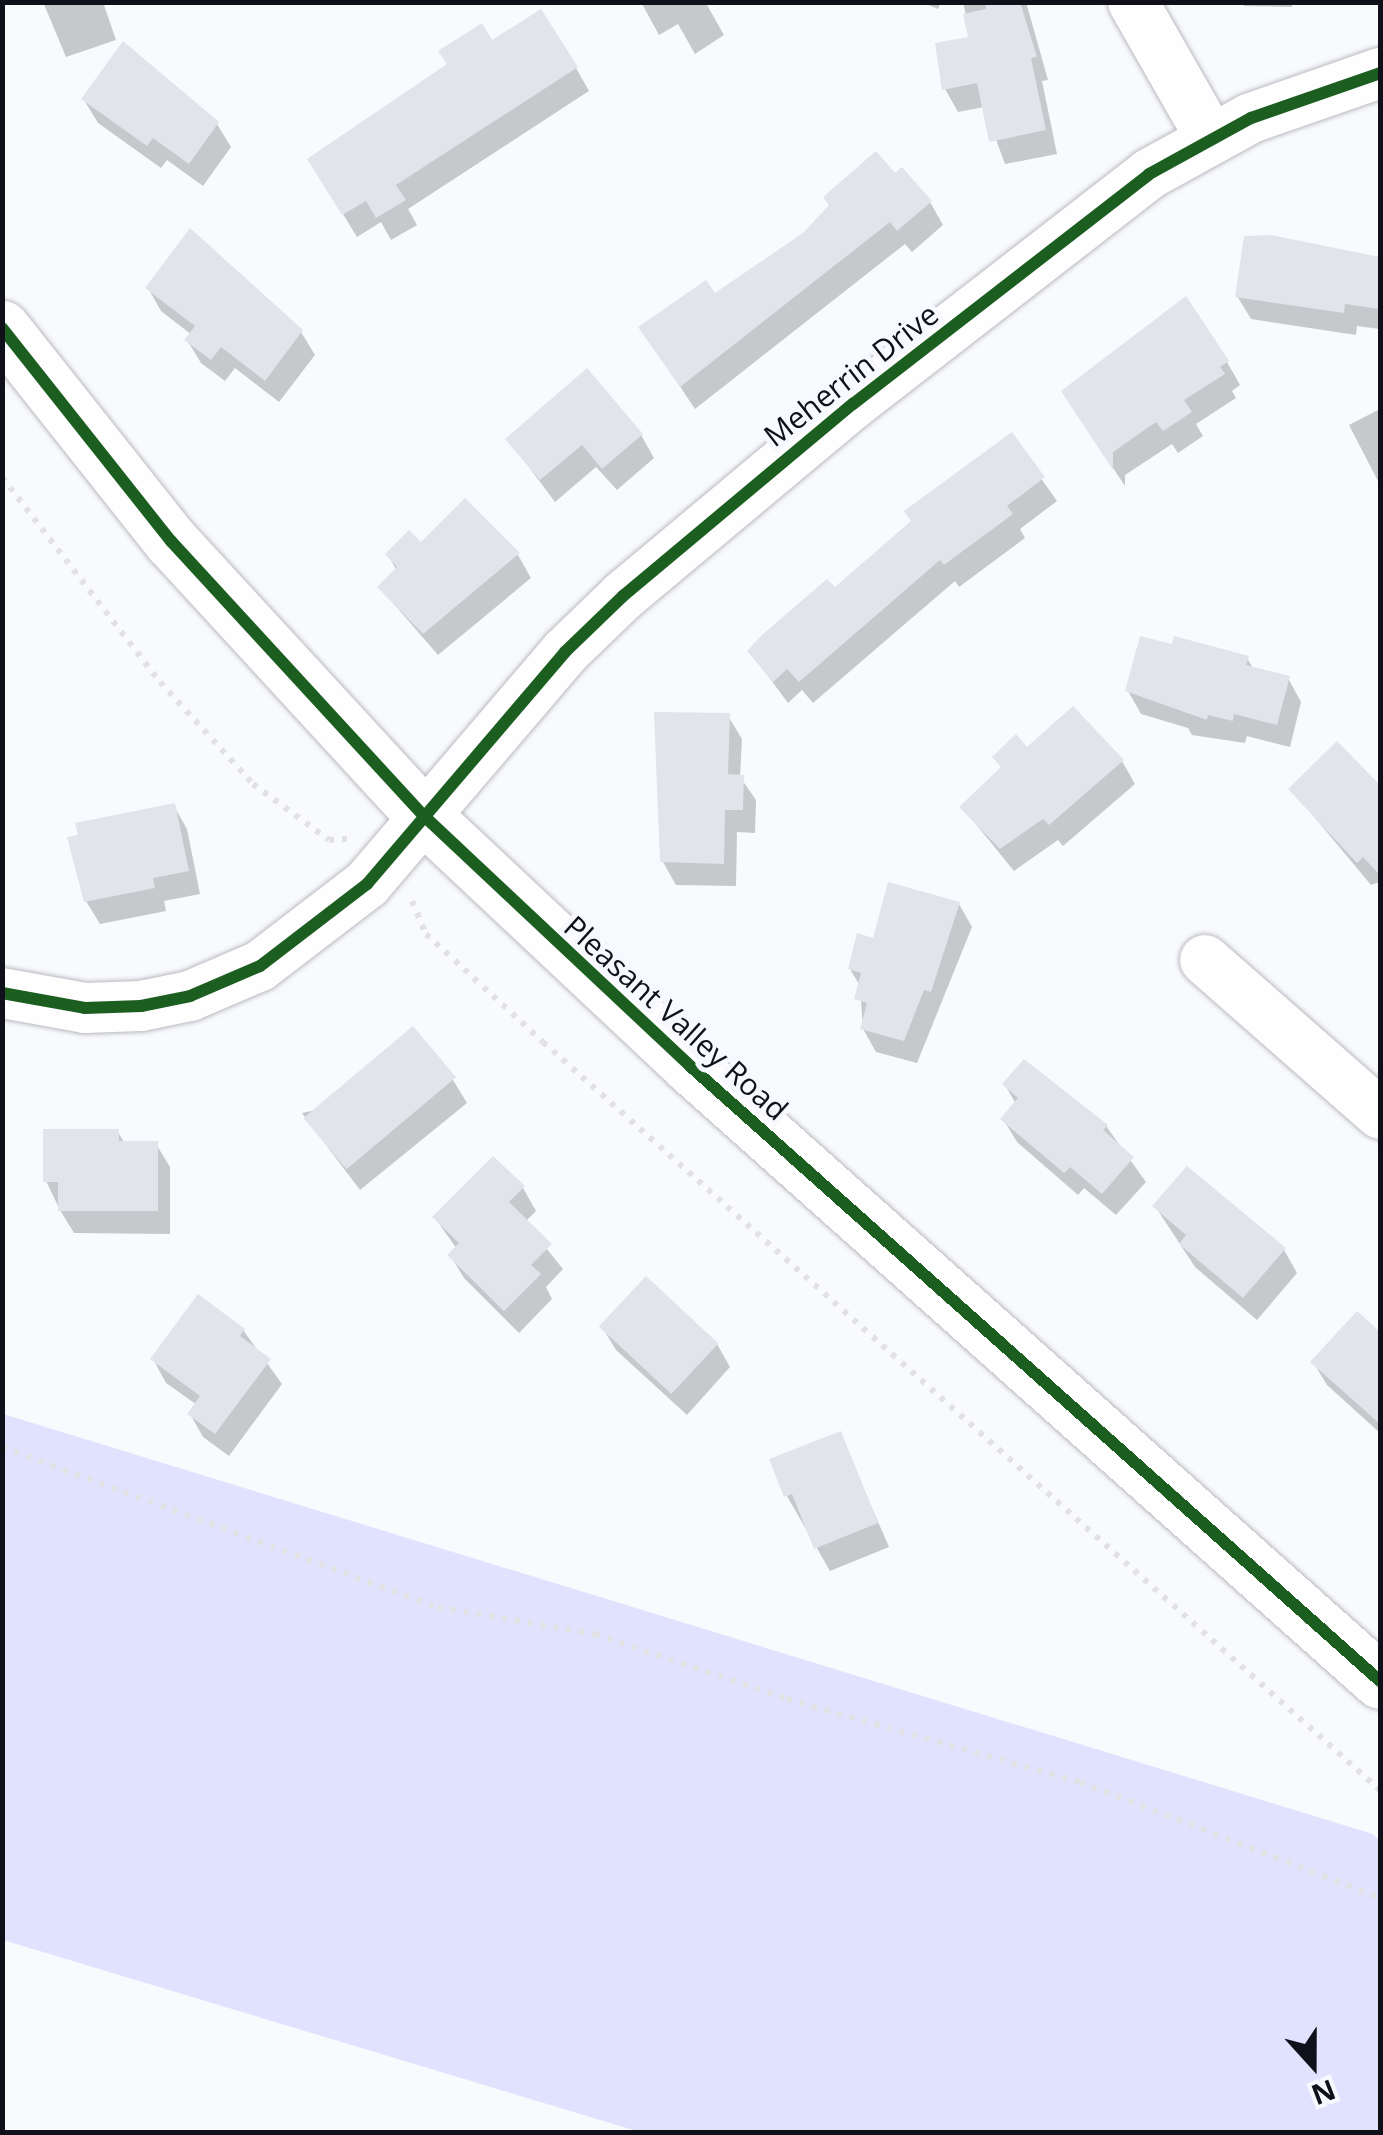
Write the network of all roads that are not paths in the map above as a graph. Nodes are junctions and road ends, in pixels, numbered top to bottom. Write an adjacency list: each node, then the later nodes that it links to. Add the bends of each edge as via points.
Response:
1 (1133, 2): 3 (street)
2 (1380, 72): 3 (street, Meherrin Drive, via 1332,85)
3 (1210, 139): 5 (street, Meherrin Drive, via 1134,186 694,533 565,652)
4 (2, 328): 5 (main road, Pleasant Valley Road, via 183,555)
5 (424, 816): 7 (street, Meherrin Drive, via 381,868 260,966 190,996 85,1008); 9 (main road, Pleasant Valley Road, via 690,1066)
6 (1205, 960): 8 (street)
7 (2, 993)
8 (1380, 1114)
9 (1380, 1681)

